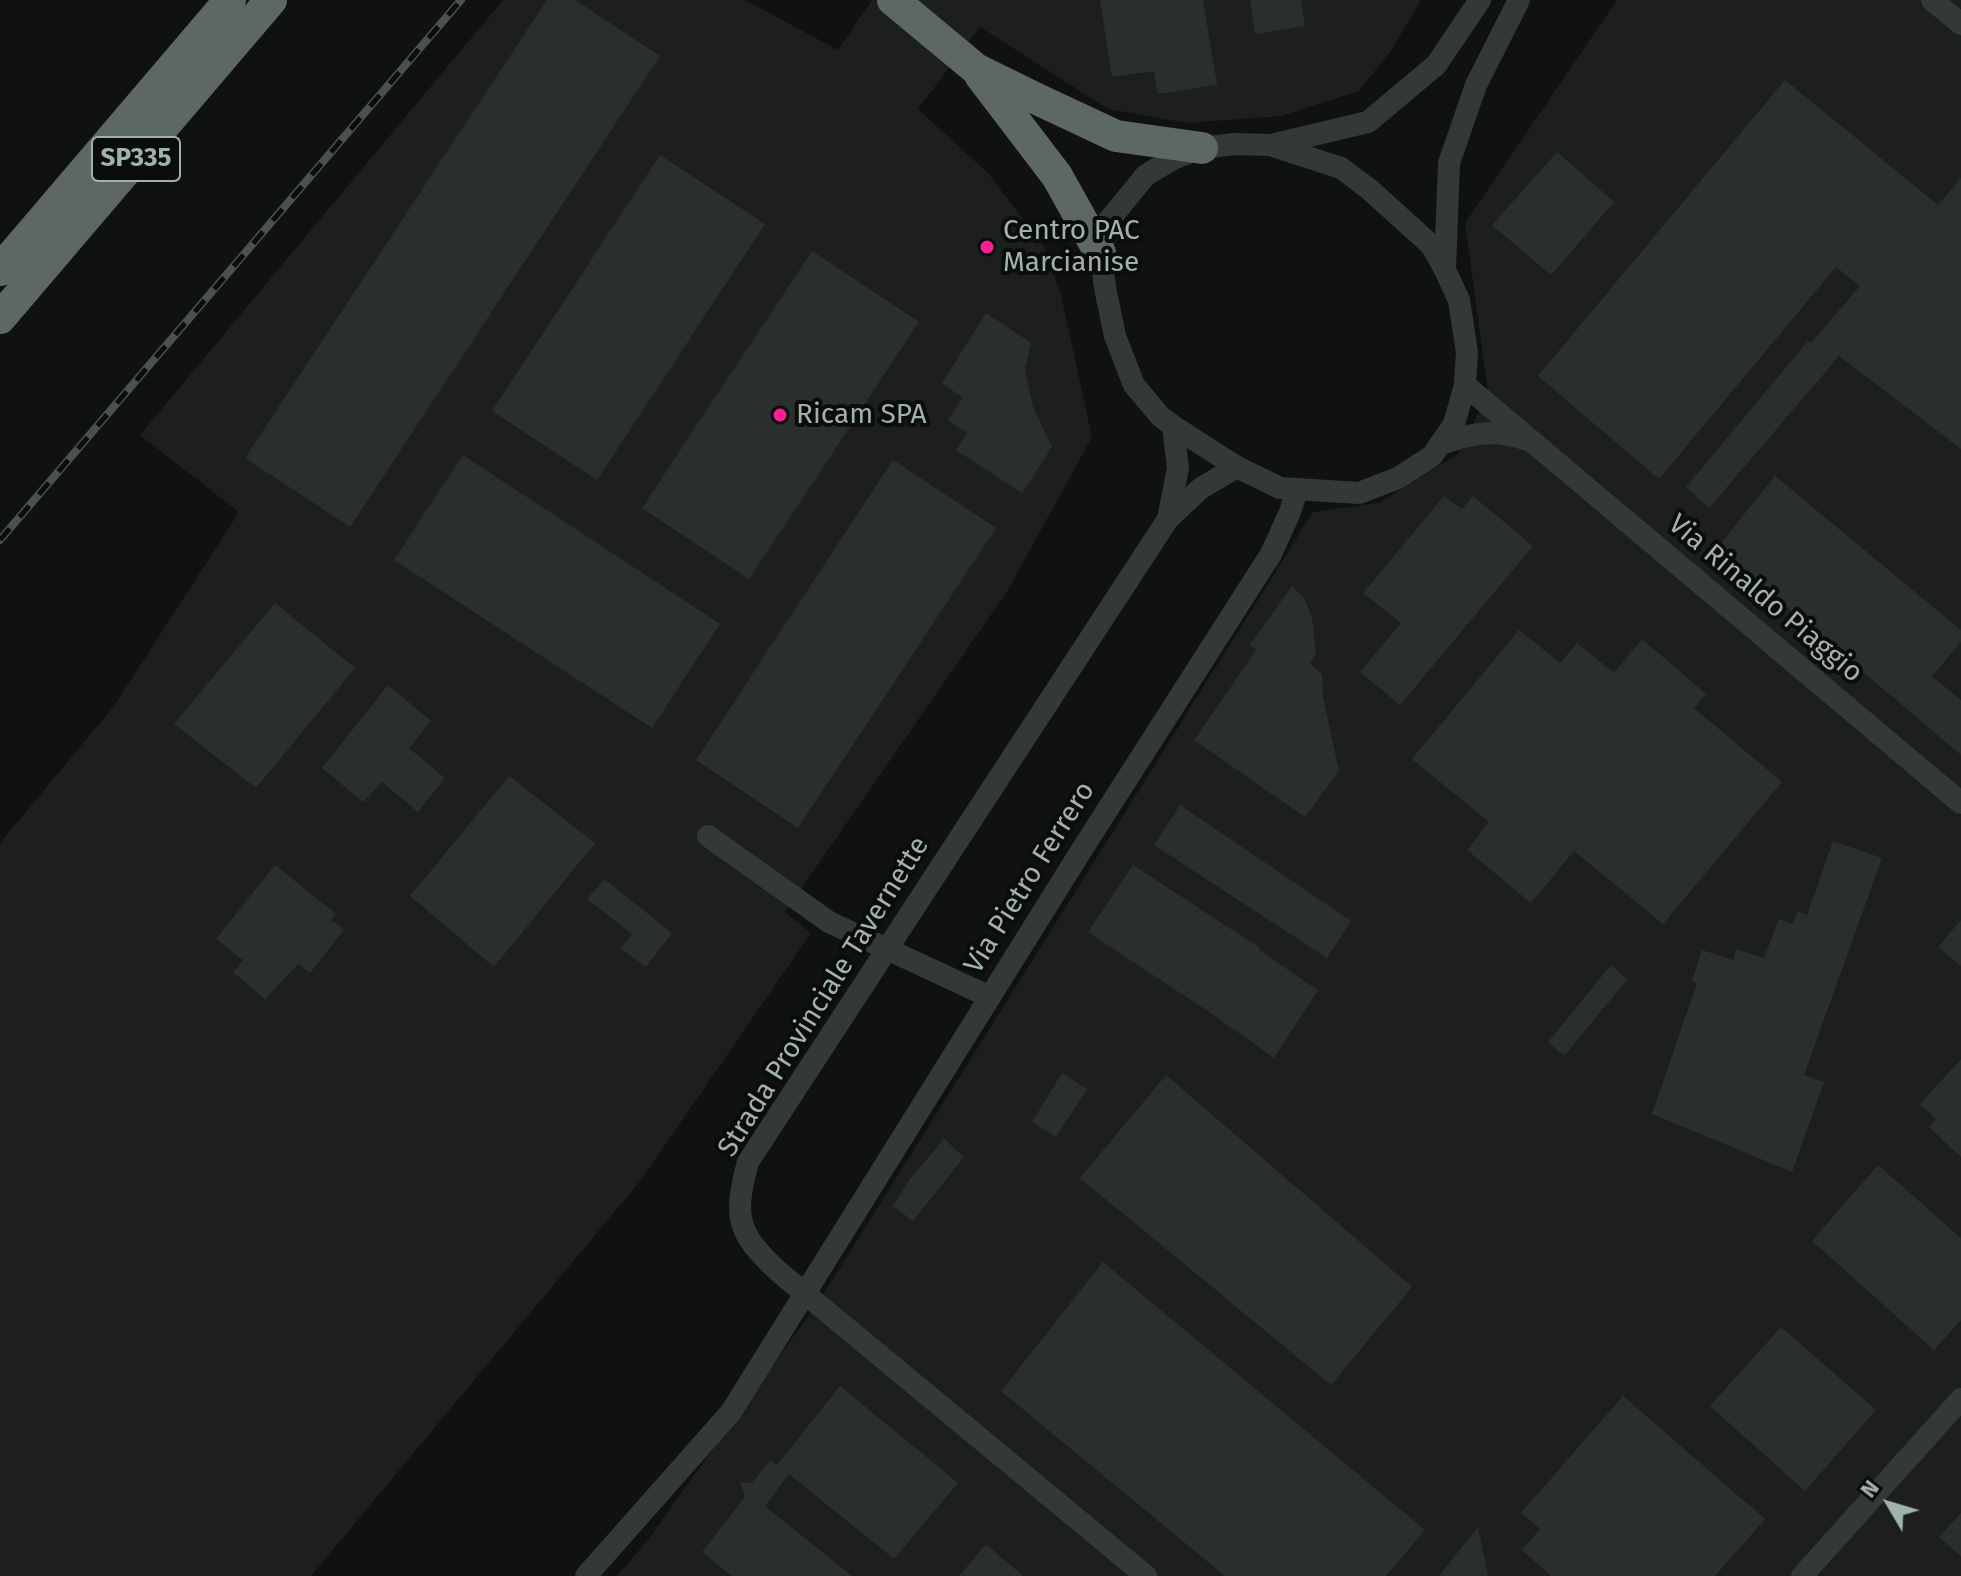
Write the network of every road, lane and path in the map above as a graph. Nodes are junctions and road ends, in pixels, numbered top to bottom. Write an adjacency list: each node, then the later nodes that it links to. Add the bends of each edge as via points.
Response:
1 (230, 0): 12 (highway, SP335)
2 (893, 0): 8 (highway)
3 (1480, 0): 9 (street, via 1436,65 1368,122)
4 (1519, 0): 13 (street, via 1476,85 1449,163)
5 (1932, 0): 7 (street)
6 (271, 1): 14 (highway, SP335)
7 (1961, 24)
8 (976, 69): 10 (highway, via 1116,136); 11 (highway, via 1057,176)
9 (1270, 145): 10 (street); 13 (street, via 1341,168 1431,245)
10 (1202, 148): 11 (street, via 1146,175 1109,220)
11 (1100, 253): 16 (street, via 1115,336 1134,385)
12 (0, 270)
13 (1445, 270): 15 (street, via 1459,300 1467,352)
14 (0, 318)
15 (1465, 385): 17 (street, Via Rinaldo Piaggio); 18 (street, via 1454,424)
16 (1173, 426): 19 (street); 21 (street, Strada Provinciale Tavernette, via 1178,468)
17 (1530, 440): 18 (street, Via Rinaldo Piaggio, via 1482,431); 22 (street, Via Rinaldo Piaggio)
18 (1439, 445): 20 (street, via 1432,456 1398,478 1359,493)
19 (1237, 467): 20 (street, via 1280,488); 21 (street, Strada Provinciale Tavernette, via 1201,488)
20 (1297, 490): 25 (street, Via Pietro Ferrero, via 1271,554)
21 (1168, 519): 24 (street, Strada Provinciale Tavernette)
22 (1961, 803)
23 (708, 836): 24 (street, via 829,922)
24 (888, 947): 25 (street); 26 (street, Strada Provinciale Tavernette, via 748,1162 741,1187 739,1219 752,1246)
25 (990, 997): 26 (street, Via Pietro Ferrero)
26 (805, 1294): 28 (street, Via Pietro Ferrero, via 731,1412); 29 (street, Strada Provinciale Tavernette)
27 (1961, 1399): 30 (street)
28 (586, 1576)
29 (1146, 1576)
30 (1802, 1576)

